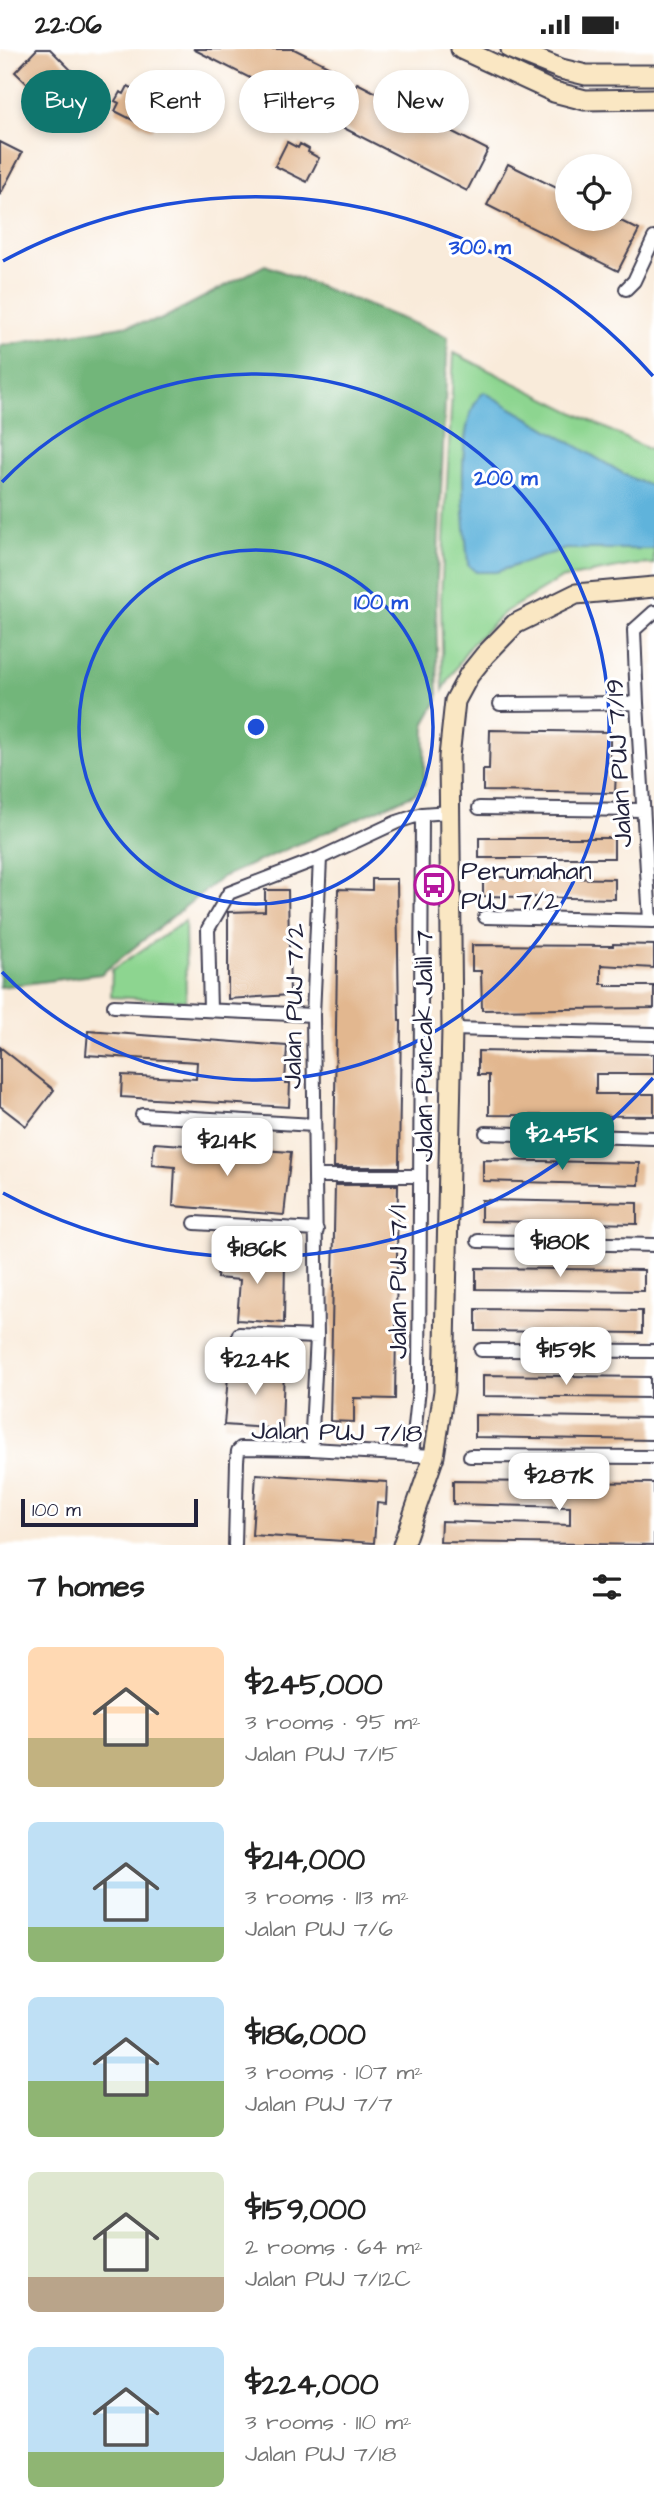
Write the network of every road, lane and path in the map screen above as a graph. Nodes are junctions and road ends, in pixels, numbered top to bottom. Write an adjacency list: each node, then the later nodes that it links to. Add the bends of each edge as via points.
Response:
1 (461, 49): 4 (street, via 564,95 585,100)
2 (511, 49): 3 (street, via 586,75)
3 (654, 75)
4 (654, 99)
5 (654, 238): 6 (street)
6 (626, 289)
7 (654, 587): 13 (street, Jalan Puncak Jalil 7, via 576,594 515,625 485,655 455,701)
8 (654, 612): 9 (street, Jalan PUJ 7/19, via 635,630)
9 (636, 703): 10 (street); 12 (street, Jalan PUJ 7/19)
10 (500, 704)
11 (480, 809): 12 (street)
12 (643, 810): 17 (street, Jalan PUJ 7/19)
13 (449, 812): 14 (street); 21 (street, Jalan Puncak Jalil 7)
14 (422, 814): 15 (street); 28 (street, Jalan PUJ 7/1)
15 (320, 858): 19 (street, via 229,893 208,929); 20 (street, Jalan PUJ 7/2)
16 (485, 917): 17 (street)
17 (652, 921)
18 (114, 1006): 19 (street)
19 (210, 1010): 20 (street)
20 (313, 1015): 24 (street, Jalan PUJ 7/2)
21 (452, 1029): 22 (street); 39 (street, Jalan Puncak Jalil 7, via 444,1391)
22 (654, 1034)
23 (142, 1115): 24 (street)
24 (314, 1125): 27 (street, Jalan PUJ 7/2)
25 (486, 1133): 26 (street)
26 (654, 1138)
27 (315, 1176): 28 (street); 30 (street, Jalan PUJ 7/2)
28 (420, 1176): 38 (street, Jalan PUJ 7/1, via 419,1388)
29 (195, 1223): 30 (street)
30 (317, 1230): 34 (street, Jalan PUJ 7/2)
31 (478, 1241): 32 (street)
32 (654, 1245)
33 (239, 1334): 34 (street)
34 (317, 1336): 37 (street, Jalan PUJ 7/2)
35 (481, 1350): 36 (street)
36 (654, 1351)
37 (311, 1449): 38 (street, Jalan PUJ 7/18); 42 (street, Jalan PUJ 7/18, via 238,1451)
38 (412, 1455): 39 (street, Jalan PUJ 7/18)
39 (434, 1456): 43 (street, Jalan Puncak Jalil 7)
40 (470, 1456): 41 (street)
41 (654, 1457)
42 (235, 1545)
43 (403, 1545)

